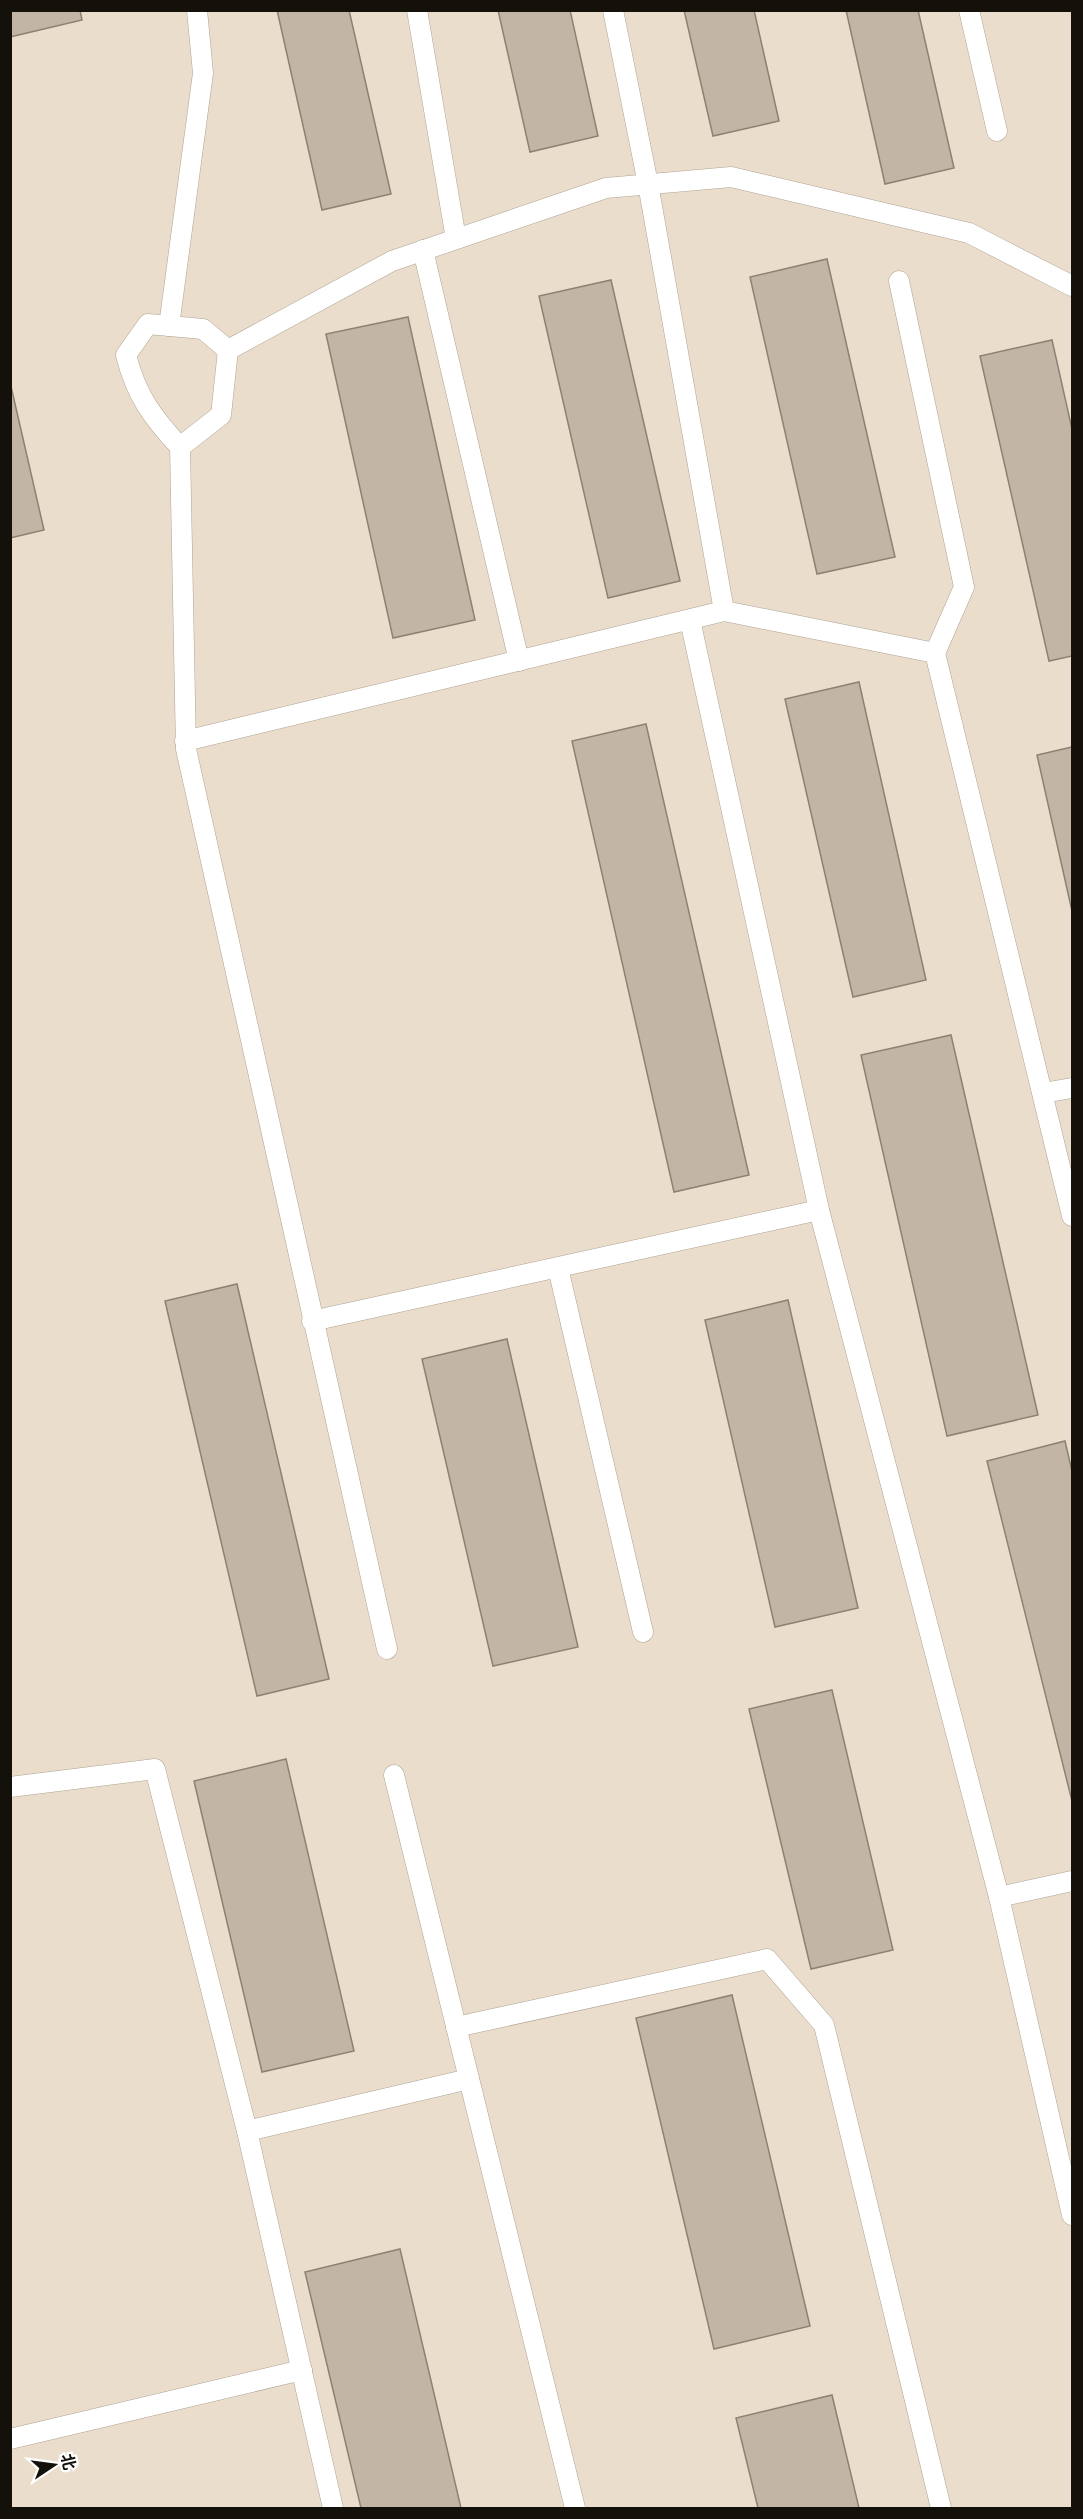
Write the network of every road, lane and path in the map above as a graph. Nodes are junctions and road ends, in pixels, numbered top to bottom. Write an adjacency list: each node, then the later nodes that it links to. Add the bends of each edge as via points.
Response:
1 (197, 10): 11 (lane, via 202,73)
2 (417, 10): 7 (lane)
3 (613, 10): 6 (lane)
4 (969, 10): 5 (lane)
5 (997, 131)
6 (648, 184): 7 (lane, via 606,188); 10 (lane, via 731,177 969,233); 14 (lane)
7 (456, 239): 8 (lane)
8 (423, 250): 12 (lane, via 392,261); 17 (lane)
9 (899, 280): 16 (lane, via 964,587)
10 (1072, 285)
11 (169, 326): 12 (lane, via 204,328); 13 (lane, via 148,324 126,356 132,379 153,418)
12 (228, 350): 13 (lane, via 221,415)
13 (180, 447): 18 (lane)
14 (724, 611): 15 (lane); 16 (lane)
15 (690, 620): 17 (lane); 21 (lane)
16 (935, 653): 20 (lane)
17 (519, 661): 18 (lane)
18 (185, 741): 24 (lane)
19 (1072, 1088): 20 (lane)
20 (1043, 1093): 22 (lane)
21 (819, 1210): 23 (lane); 30 (lane)
22 (1072, 1216)
23 (558, 1268): 24 (lane); 25 (lane)
24 (312, 1322): 26 (lane)
25 (643, 1632)
26 (387, 1649)
27 (394, 1775): 31 (lane)
28 (10, 1787): 33 (lane, via 155,1770)
29 (1072, 1881): 30 (lane)
30 (999, 1896): 34 (lane)
31 (456, 2027): 32 (lane); 39 (lane, via 766,1959 824,2025)
32 (470, 2079): 33 (lane); 38 (lane)
33 (248, 2130): 35 (lane)
34 (1072, 2215)
35 (302, 2370): 36 (lane); 37 (lane)
36 (10, 2439)
37 (333, 2508)
38 (575, 2508)
39 (941, 2508)

